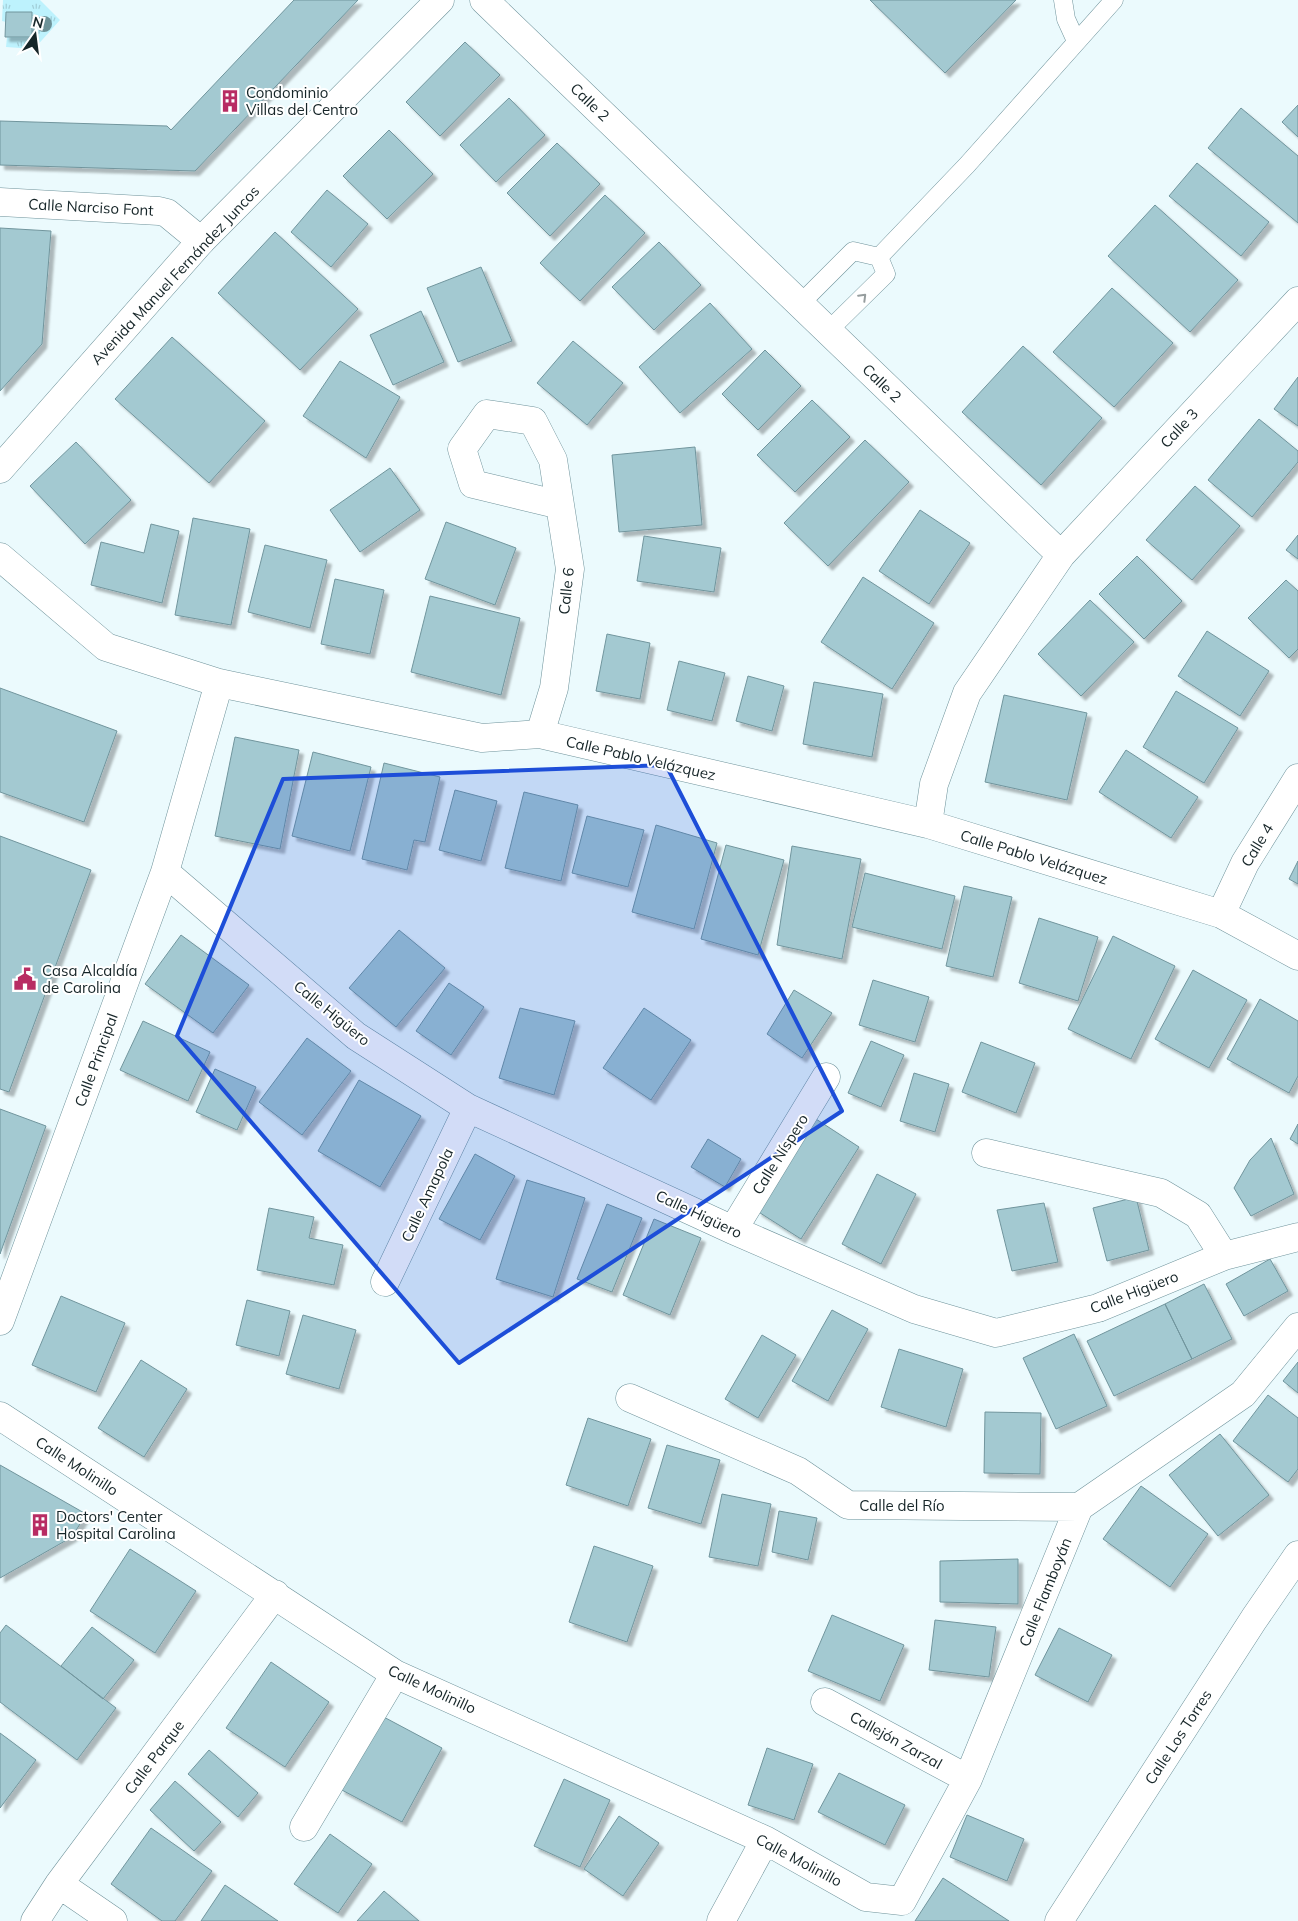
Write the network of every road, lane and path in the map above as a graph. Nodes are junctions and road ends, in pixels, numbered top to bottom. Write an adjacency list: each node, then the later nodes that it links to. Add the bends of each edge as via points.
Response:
1 (440, 0): 7 (street, Avenida Manuel Fernández Juncos)
2 (484, 0): 10 (street, Calle 2)
3 (1063, 0): 5 (lane, via 1066,19)
4 (1114, 0): 5 (lane)
5 (1076, 41): 8 (lane, via 967,165)
6 (0, 202): 7 (street, Calle Narciso Font, via 159,211)
7 (202, 242): 12 (street, Avenida Manuel Fernández Juncos)
8 (879, 257): 10 (lane, via 853,251); 11 (lane, one-way to 8, via 886,274)
9 (1298, 301): 14 (street, Calle 3)
10 (800, 304): 11 (street, Calle 2)
11 (828, 331): 14 (street, Calle 2)
12 (0, 469)
13 (560, 505): 13 (street, Calle 6, via 553,460 533,421 487,414 462,449 473,484); 17 (street, Calle 6, via 570,569 554,688)
14 (1061, 555): 19 (street, via 967,693 934,784)
15 (0, 557): 16 (street, Calle Pablo Velázquez, via 106,647)
16 (219, 683): 17 (street, Calle Pablo Velázquez, via 482,738); 20 (street, Calle Principal)
17 (540, 734): 19 (street, Calle Pablo Velázquez)
18 (1298, 778): 21 (street, Calle 4, via 1245,862)
19 (928, 824): 21 (street, Calle Pablo Velázquez)
20 (165, 872): 24 (street, Calle Higüero, via 356,1036); 30 (street, Calle Principal)
21 (1221, 914): 22 (street, Calle Pablo Velázquez)
22 (1298, 956)
23 (826, 1077): 26 (street, Calle Níspero)
24 (468, 1108): 26 (street, Calle Higüero); 29 (street, Calle Amapola)
25 (986, 1153): 28 (street, via 1161,1193 1198,1215)
26 (733, 1230): 28 (street, Calle Higüero, via 914,1310 996,1333 1098,1308)
27 (1298, 1237): 28 (street, Calle Higüero)
28 (1224, 1256)
29 (385, 1282)
30 (0, 1321)
31 (1298, 1327): 34 (street, via 1243,1394)
32 (630, 1398): 34 (street, Calle del Río, via 798,1471 848,1505)
33 (0, 1416): 36 (street, Calle Molinillo)
34 (1080, 1507): 39 (street, Calle Flamboyán)
35 (1298, 1555): 47 (street, Calle Los Torres)
36 (275, 1594): 37 (street, Calle Molinillo); 42 (street, Calle Parque)
37 (395, 1674): 40 (street); 41 (street, Calle Molinillo)
38 (825, 1702): 39 (street, Callejón Zarzal)
39 (968, 1779): 43 (street, Calle Flamboyán, via 902,1901)
40 (304, 1827)
41 (765, 1840): 43 (street, Calle Molinillo); 46 (street)
42 (59, 1884): 44 (street, Calle Parque); 45 (street)
43 (866, 1897)
44 (35, 1921)
45 (113, 1921)
46 (721, 1921)
47 (1059, 1921)

